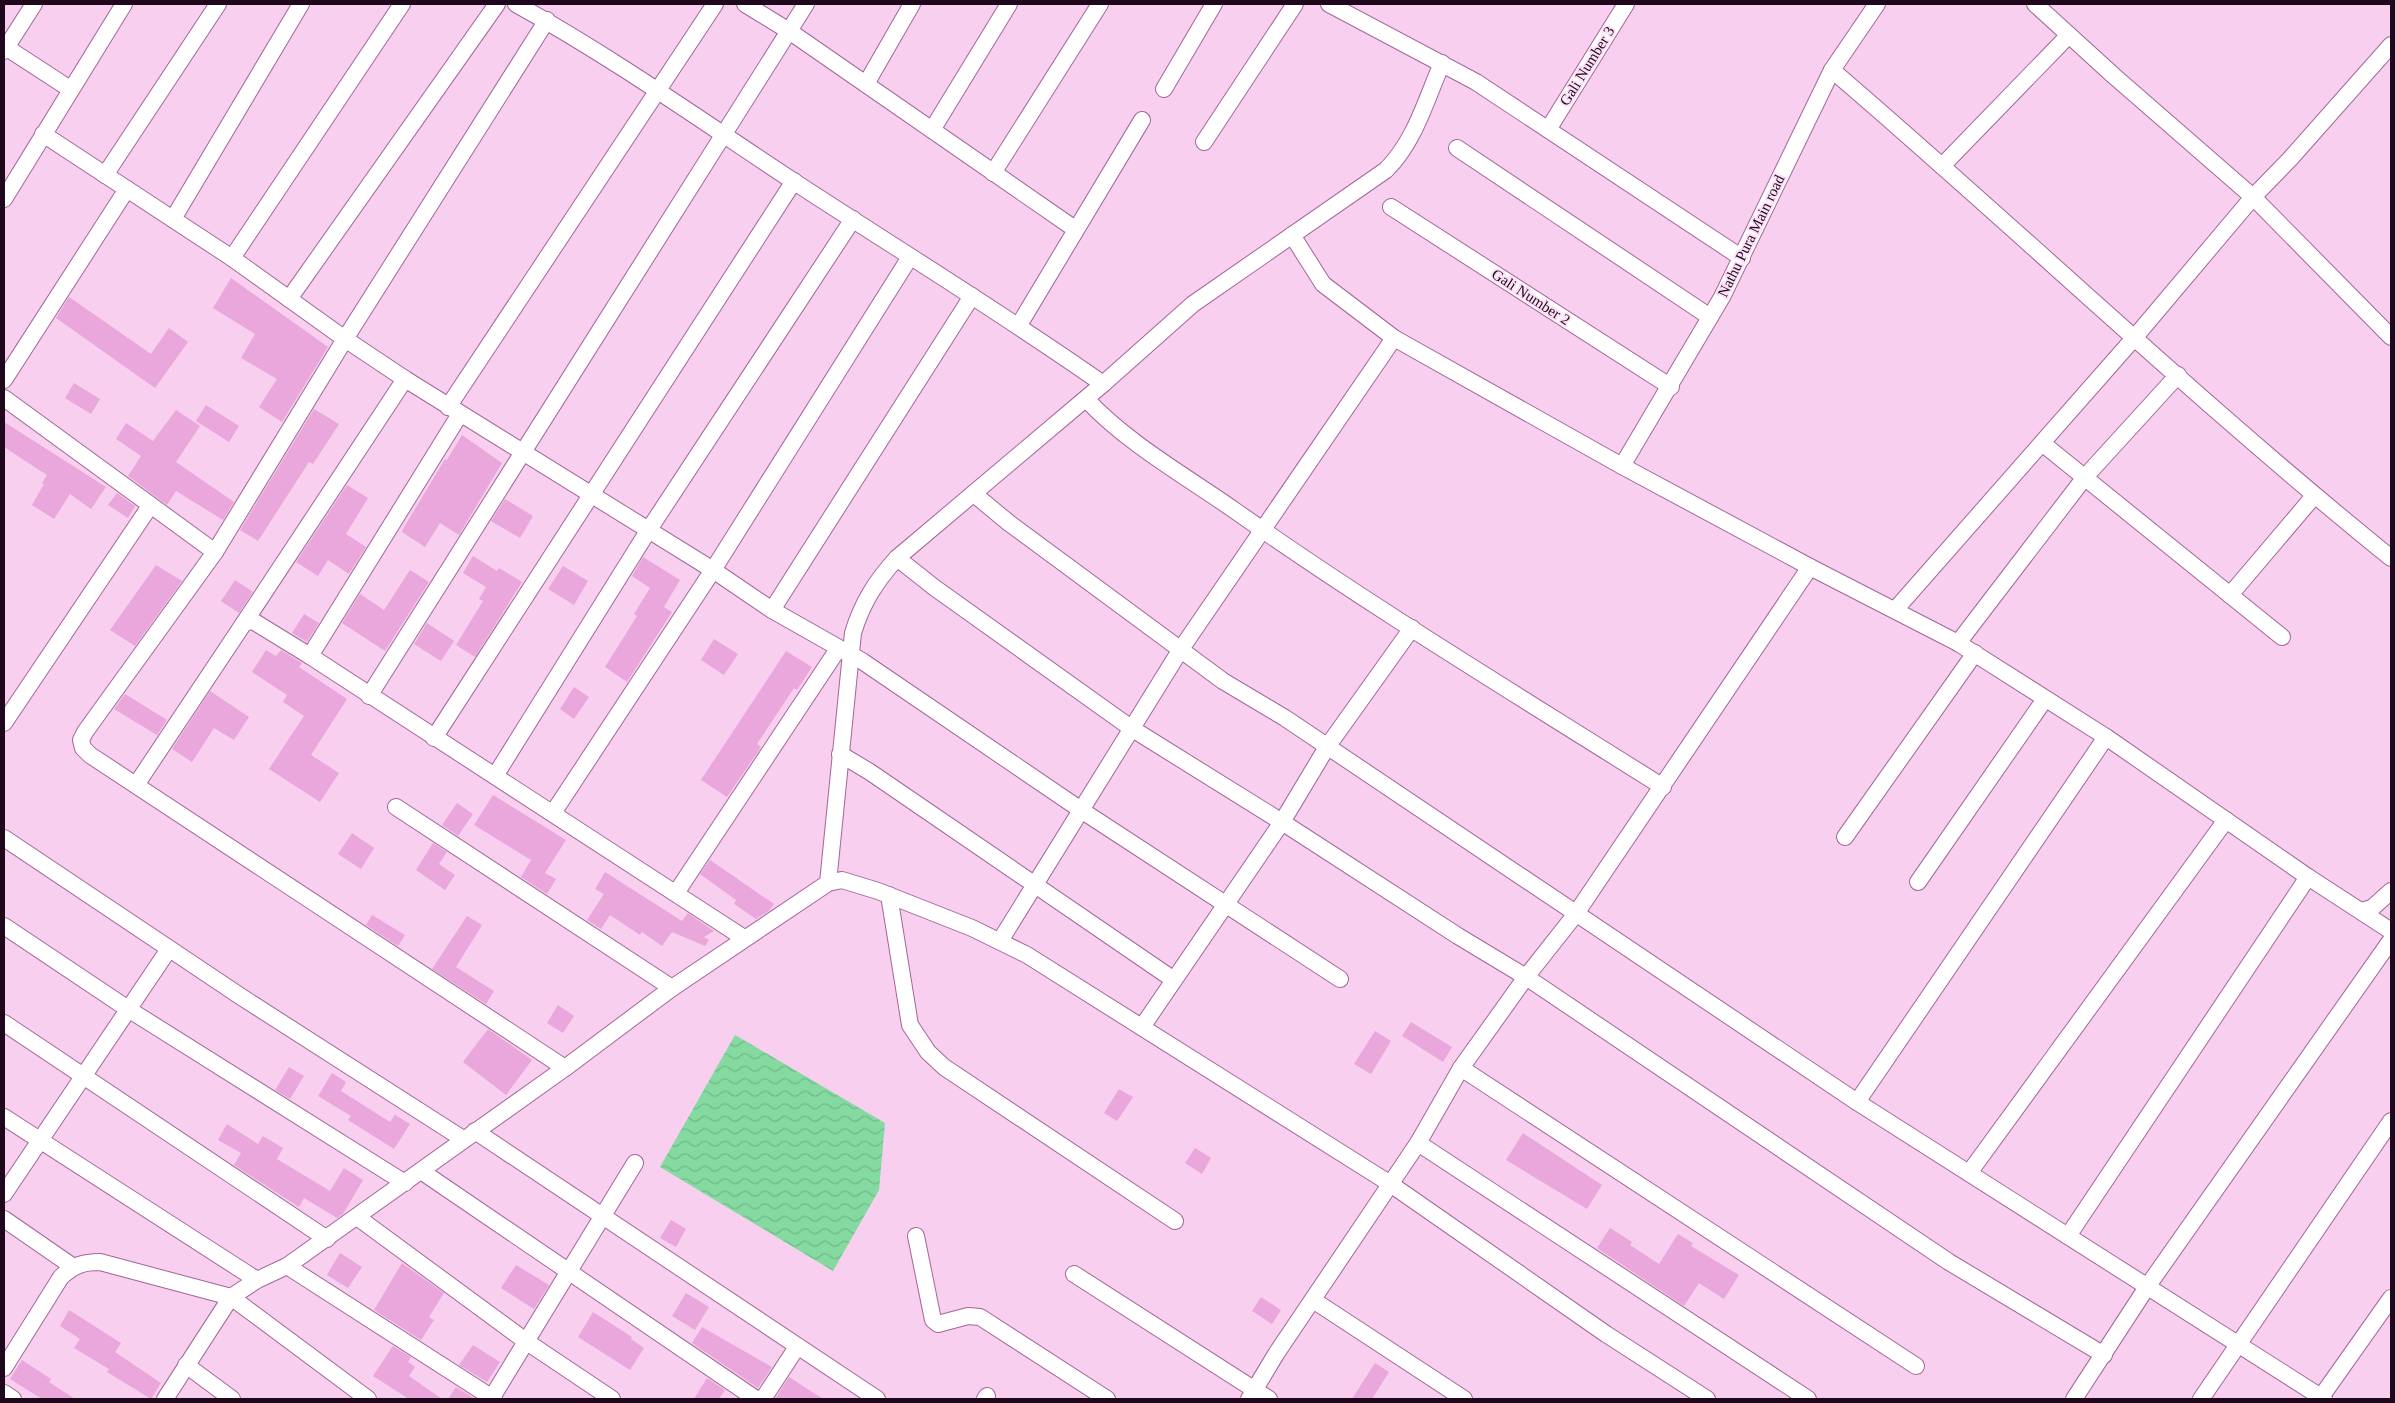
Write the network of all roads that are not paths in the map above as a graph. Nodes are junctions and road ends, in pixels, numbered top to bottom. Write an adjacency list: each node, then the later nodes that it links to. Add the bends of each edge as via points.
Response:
1 (34, 4): 23 (street)
2 (124, 4): 28 (street)
3 (218, 4): 40 (street)
4 (300, 4): 46 (street)
5 (402, 4): 51 (street)
6 (496, 4): 54 (street)
7 (516, 4): 20 (street)
8 (715, 4): 30 (street)
9 (744, 4): 21 (street)
10 (806, 4): 21 (street)
11 (912, 4): 27 (street)
12 (1009, 4): 33 (street)
13 (1100, 4): 39 (street)
14 (1214, 4): 29 (street)
15 (1295, 4): 36 (street)
16 (1329, 4): 25 (street)
17 (1626, 4): 32 (street, Gali Number 3)
18 (2035, 4): 22 (street)
19 (1871, 5): 26 (street, Nathu Pura Main road)
20 (547, 20): 30 (street); 60 (street)
21 (789, 31): 27 (street); 35 (street)
22 (2069, 35): 38 (street); 43 (street)
23 (4, 48): 28 (street)
24 (2390, 48): 43 (street)
25 (1446, 65): 32 (street); 49 (street, via 1401,156)
26 (1832, 70): 38 (street); 52 (street, Nathu Pura Main road)
27 (866, 84): 33 (street)
28 (70, 89): 34 (street)
29 (1164, 89)
30 (658, 91): 35 (street); 68 (street)
31 (1142, 120): 48 (street)
32 (1549, 128): 52 (street)
33 (932, 130): 39 (street)
34 (43, 134): 40 (street); 44 (street)
35 (722, 134): 41 (street); 70 (street)
36 (1204, 142)
37 (1457, 148): 55 (street)
38 (1942, 166): 57 (street)
39 (993, 173): 48 (street)
40 (105, 175): 42 (street)
41 (794, 182): 47 (street); 73 (street)
42 (127, 189): 46 (street); 63 (street)
43 (2253, 197): 57 (street); 58 (street)
44 (4, 199)
45 (1391, 207): 65 (street, Gali Number 2)
46 (173, 219): 51 (street)
47 (853, 219): 50 (street); 77 (street)
48 (1075, 229): 56 (street)
49 (1294, 239): 59 (street, via 1322,284); 64 (street, via 1193,304)
50 (910, 257): 53 (street); 83 (street)
51 (232, 258): 54 (street)
52 (1742, 258): 55 (street, Nathu Pura Main road)
53 (972, 296): 56 (street); 85 (street)
54 (289, 299): 60 (street)
55 (1710, 317): 65 (street, Nathu Pura Main road)
56 (1019, 325): 64 (street)
57 (2135, 337): 61 (street); 69 (street)
58 (2391, 337)
59 (1394, 338): 71 (street); 78 (street)
60 (345, 339): 62 (street); 79 (street)
61 (2178, 375): 72 (street); 74 (street)
62 (405, 379): 68 (street); 87 (street)
63 (4, 380)
64 (1103, 384): 67 (street)
65 (1671, 386): 71 (street, Nathu Pura Main road)
66 (4, 398): 76 (street)
67 (1088, 401): 75 (street); 78 (street, via 1120,430)
68 (454, 410): 70 (street); 93 (street)
69 (2042, 443): 72 (street); 86 (street)
70 (522, 452): 73 (street); 95 (street)
71 (1622, 466): 82 (street)
72 (2084, 477): 84 (street); 90 (street)
73 (592, 496): 77 (street); 100 (street)
74 (2314, 496): 80 (street); 84 (street)
75 (980, 499): 81 (street); 91 (street, via 1009,524)
76 (150, 506): 79 (street); 97 (street)
77 (648, 530): 83 (street); 103 (street)
78 (1262, 530): 88 (street); 91 (street)
79 (215, 552): 104 (street, via 81,740 82,748 90,755)
80 (2391, 558)
81 (902, 562): 94 (street, via 875,582 859,611); 98 (street)
82 (1810, 567): 86 (street); 105 (street)
83 (713, 570): 85 (street); 108 (street)
84 (2230, 595): 89 (street)
85 (772, 610): 94 (street)
86 (1895, 610): 90 (street)
87 (244, 623): 93 (street, via 253,621); 104 (street)
88 (1412, 628): 101 (street); 105 (street)
89 (2282, 637)
90 (1958, 643): 92 (street)
91 (1181, 649): 98 (street); 101 (street, via 1223,681)
92 (1974, 653): 96 (street); 112 (street)
93 (310, 656): 95 (street)
94 (850, 656): 102 (street); 107 (street); 118 (street)
95 (369, 696): 100 (street)
96 (2046, 698): 99 (street); 115 (street)
97 (4, 723)
98 (1132, 728): 107 (street); 110 (street)
99 (2106, 737): 109 (street); 139 (street)
100 (434, 738): 103 (street)
101 (1328, 747): 110 (street); 122 (street)
102 (844, 756): 114 (street); 116 (street)
103 (494, 776): 108 (street)
104 (136, 785): 136 (street)
105 (1663, 786): 122 (street)
106 (396, 807): 132 (street)
107 (1082, 810): 116 (street); 120 (street)
108 (553, 813): 118 (street)
109 (2226, 820): 113 (street); 147 (street)
110 (1282, 822): 120 (street); 129 (street)
111 (4, 838): 128 (street)
112 (1845, 838)
113 (2308, 877): 121 (street); 156 (street)
114 (835, 882): 119 (street); 125 (street)
115 (1918, 882)
116 (1035, 884): 127 (street); 131 (street)
117 (2391, 891): 121 (street, via 2372,908)
118 (676, 893): 125 (street)
119 (884, 893): 127 (street); 154 (street, via 910,1025 928,1052 944,1067)
120 (1226, 904): 130 (street); 131 (street)
121 (2361, 911): 124 (street)
122 (1575, 915): 129 (street); 139 (street)
123 (4, 926): 133 (street)
124 (2391, 931)
125 (744, 938): 132 (street)
126 (2391, 940): 163 (street)
127 (1000, 941): 135 (street)
128 (169, 948): 133 (street); 142 (street)
129 (1526, 977): 137 (street); 170 (street, via 1949,1262)
130 (1340, 979)
131 (1174, 980): 135 (street)
132 (672, 988): 136 (street)
133 (128, 1008): 138 (street); 148 (street)
134 (4, 1023): 138 (street)
135 (1142, 1027): 149 (street)
136 (564, 1068): 142 (street)
137 (1461, 1068): 144 (street); 172 (street)
138 (82, 1077): 143 (street); 157 (street)
139 (1857, 1102): 147 (street)
140 (4, 1117): 143 (street)
141 (2391, 1121): 168 (street)
142 (469, 1135): 146 (street); 151 (street)
143 (40, 1140): 150 (street); 162 (street)
144 (1418, 1143): 149 (street); 190 (street)
145 (635, 1163): 151 (street)
146 (421, 1171): 148 (street); 160 (street)
147 (1969, 1174): 156 (street)
148 (405, 1183): 152 (street)
149 (1389, 1183): 166 (street); 189 (street, via 1606,1334)
150 (4, 1194)
151 (601, 1215): 160 (street); 169 (street)
152 (357, 1217): 157 (street); 167 (street)
153 (4, 1219): 158 (street)
154 (1175, 1221)
155 (916, 1236): 186 (street, via 933,1320 938,1324 968,1316 980,1317)
156 (2068, 1236): 163 (street)
157 (327, 1239): 159 (street)
158 (72, 1266): 164 (street, via 100,1262); 173 (street, via 61,1277)
159 (287, 1266): 162 (street); 181 (street)
160 (568, 1273): 167 (street); 183 (street)
161 (1074, 1274): 175 (street)
162 (257, 1280): 164 (street)
163 (2146, 1287): 168 (street); 170 (street)
164 (231, 1297): 171 (street); 180 (street)
165 (2391, 1298): 176 (street)
166 (1313, 1300): 175 (street); 188 (street)
167 (527, 1342): 181 (street); 182 (street)
168 (2240, 1346): 176 (street); 192 (street)
169 (797, 1347): 184 (street); 185 (street)
170 (2104, 1355): 191 (street)
171 (186, 1365): 178 (street); 179 (street)
172 (1916, 1366)
173 (4, 1368)
174 (4, 1393): 177 (street)
175 (1252, 1394): 187 (street)
176 (2322, 1398)
177 (13, 1399)
178 (165, 1399)
179 (232, 1399)
180 (368, 1399)
181 (492, 1399)
182 (612, 1399)
183 (756, 1399)
184 (763, 1399)
185 (877, 1399)
186 (1107, 1399)
187 (1269, 1399)
188 (1464, 1399)
189 (1707, 1399)
190 (1808, 1399)
191 (2074, 1399)
192 (2201, 1399)

